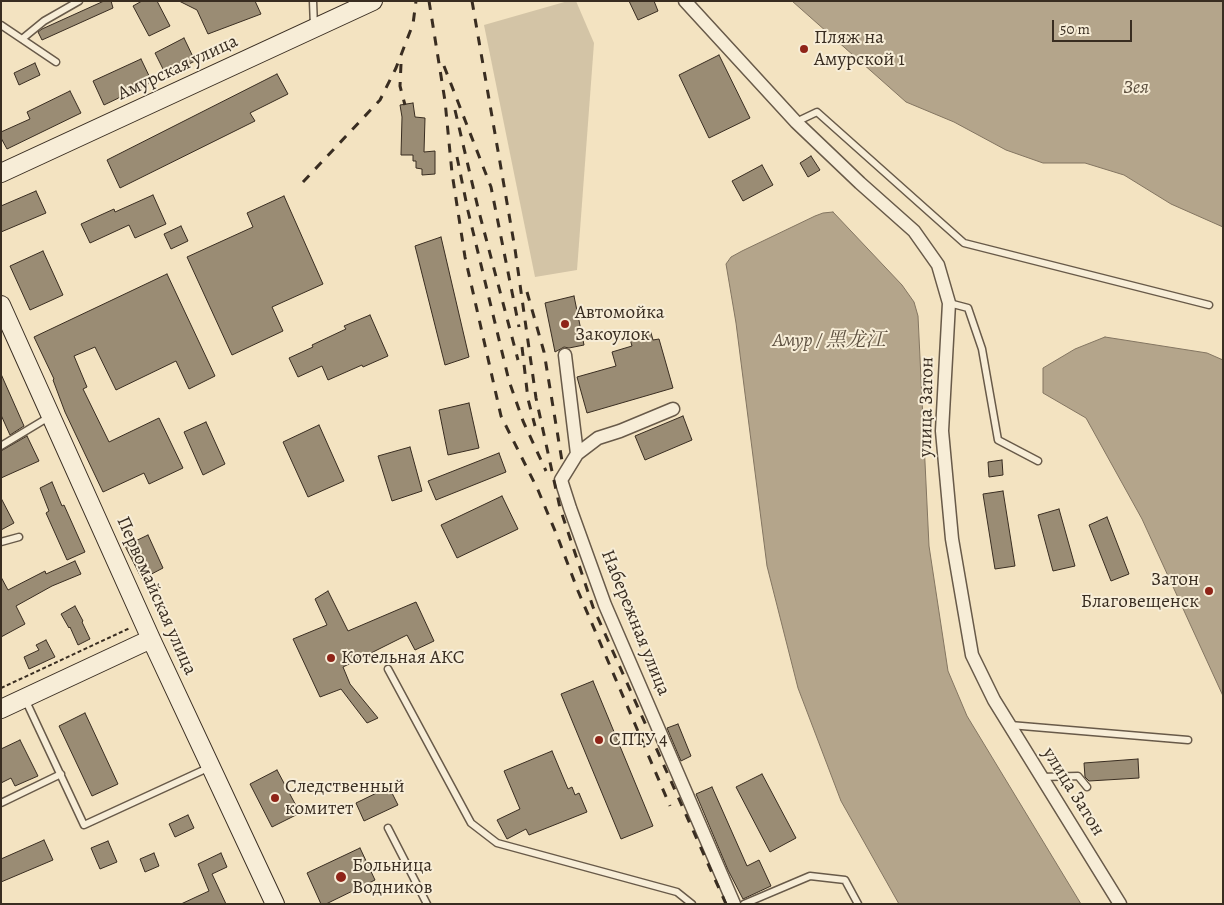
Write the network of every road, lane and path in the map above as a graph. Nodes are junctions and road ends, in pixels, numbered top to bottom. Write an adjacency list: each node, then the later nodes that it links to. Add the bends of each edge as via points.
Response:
1 (79, 1): 7 (lane, via 44,21)
2 (313, 1): 6 (lane)
3 (685, 1): 9 (street, улица Затон)
4 (365, 3): 6 (street, Амурская улица)
5 (1, 25): 7 (lane)
6 (314, 29): 10 (street, Амурская улица)
7 (22, 39): 8 (lane)
8 (56, 62)
9 (796, 122): 11 (street, улица Затон, via 914,231 938,265); 12 (lane, via 817,112 964,243)
10 (1, 173)
11 (949, 303): 19 (lane, via 968,308 982,348 998,440); 28 (street, улица Затон, via 942,431 952,539 972,656)
12 (1209, 305)
13 (1, 306): 16 (street, Первомайская улица)
14 (566, 355): 18 (street)
15 (673, 409): 18 (street, Набережная улица, via 598,438)
16 (52, 415): 17 (lane); 23 (street, Первомайская улица)
17 (1, 446)
18 (577, 454): 39 (street, Набережная улица, via 561,480 570,508 605,605)
19 (1038, 461)
20 (19, 537): 21 (lane)
21 (1, 542)
22 (133, 627): 25 (path)
23 (151, 639): 26 (street); 30 (street, Первомайская улица)
24 (388, 669): 38 (lane, via 470,823 497,843 677,892)
25 (1, 688)
26 (25, 698): 27 (street); 31 (lane)
27 (1, 709)
28 (1009, 725): 29 (lane); 32 (street, улица Затон)
29 (1188, 740)
30 (211, 767): 31 (lane, via 84,825); 36 (street, Первомайская улица)
31 (61, 774): 34 (lane)
32 (1042, 777): 33 (lane, via 1078,776); 42 (street, улица Затон)
33 (1087, 788)
34 (1, 803)
35 (388, 828): 37 (lane)
36 (275, 904)
37 (427, 904)
38 (692, 904)
39 (734, 904)
40 (744, 904): 41 (lane, via 810,876 845,880)
41 (858, 904)
42 (1120, 904)

